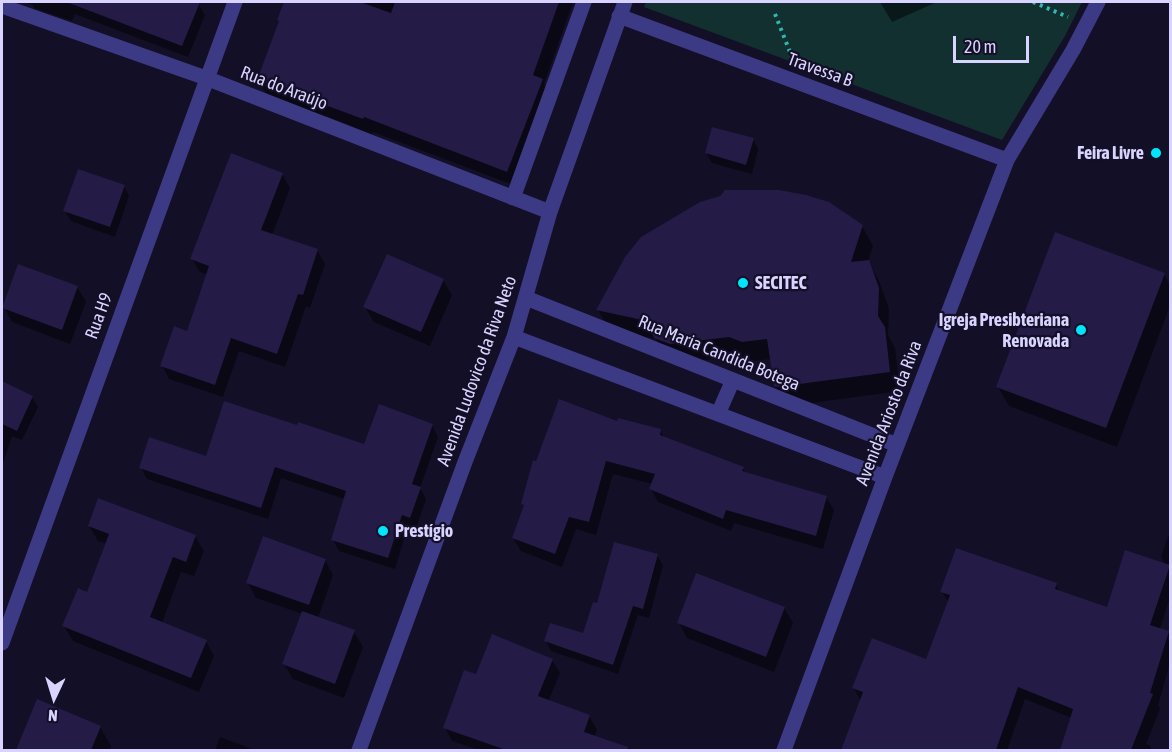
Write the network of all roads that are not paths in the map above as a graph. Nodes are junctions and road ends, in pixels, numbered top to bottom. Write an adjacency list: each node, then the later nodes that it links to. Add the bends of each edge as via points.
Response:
1 (235, 2): 6 (street, Rua H9)
2 (584, 2): 8 (street)
3 (1098, 2): 7 (street, Avenida Ariosto da Riva)
4 (2, 6): 6 (street, Rua do Araújo)
5 (622, 9): 7 (street, Travessa B, via 782,77); 9 (street, Avenida Ludovico da Riva Neto)
6 (206, 78): 8 (street, Rua do Araújo); 16 (street, Rua H9)
7 (1007, 160): 14 (street, Avenida Ariosto da Riva)
8 (513, 198): 9 (street, Rua do Araújo)
9 (550, 212): 10 (street, Avenida Ludovico da Riva Neto)
10 (526, 298): 11 (street, Avenida Ludovico da Riva Neto); 12 (street, Rua Maria Candida Botega)
11 (514, 337): 13 (street); 17 (street, Avenida Ludovico da Riva Neto)
12 (733, 380): 13 (street); 14 (street, Rua Maria Candida Botega)
13 (718, 414): 15 (street)
14 (897, 445): 15 (street, Avenida Ariosto da Riva)
15 (885, 477): 18 (street, Avenida Ariosto da Riva)
16 (2, 643)
17 (359, 750)
18 (784, 750)

